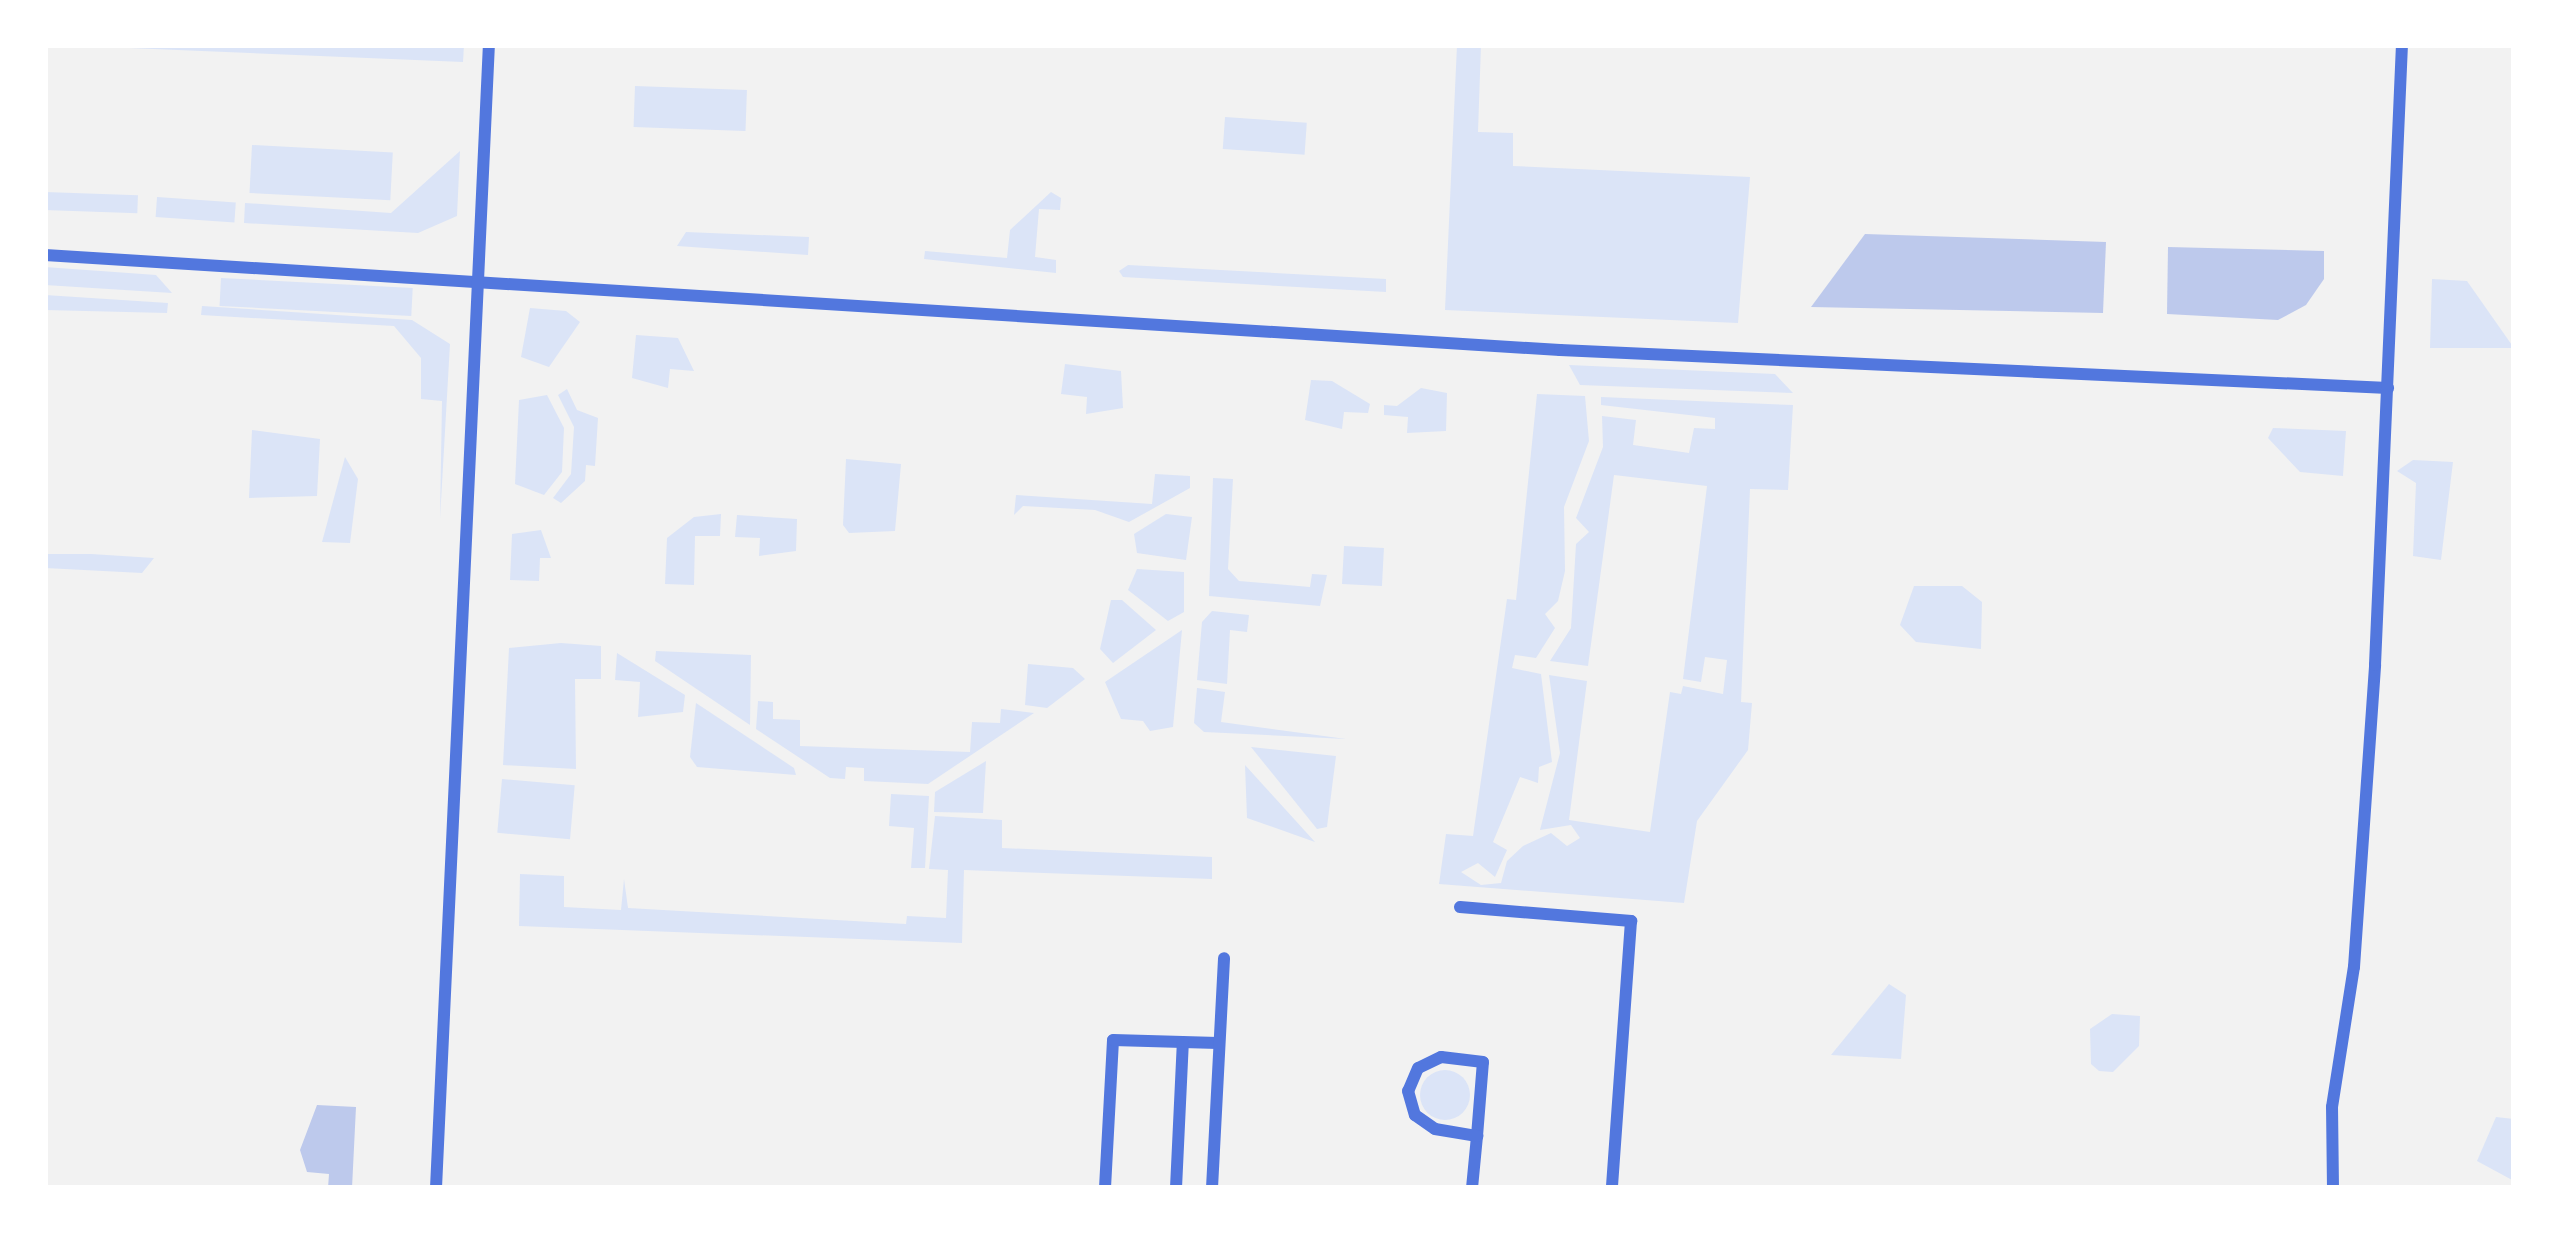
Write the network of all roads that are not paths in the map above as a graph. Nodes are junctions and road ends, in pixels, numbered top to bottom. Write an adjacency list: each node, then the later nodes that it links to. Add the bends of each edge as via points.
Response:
1 (489, 45): 4 (street)
2 (2402, 45): 5 (street)
3 (45, 255): 4 (street)
4 (480, 281): 5 (street, via 1560,350); 11 (street)
5 (2388, 388): 17 (street, via 2363,845 2332,1107)
6 (1460, 907): 16 (street, via 1631,921)
7 (1224, 958): 9 (street)
8 (1184, 1042): 9 (street); 12 (street, via 1113,1040); 13 (street)
9 (1218, 1043): 14 (street)
10 (1477, 1136): 10 (street, via 1483,1061 1441,1057 1418,1068 1408,1091 1414,1115 1435,1130); 15 (street)
11 (436, 1188)
12 (1105, 1188)
13 (1176, 1188)
14 (1212, 1188)
15 (1472, 1188)
16 (1612, 1188)
17 (2332, 1188)

